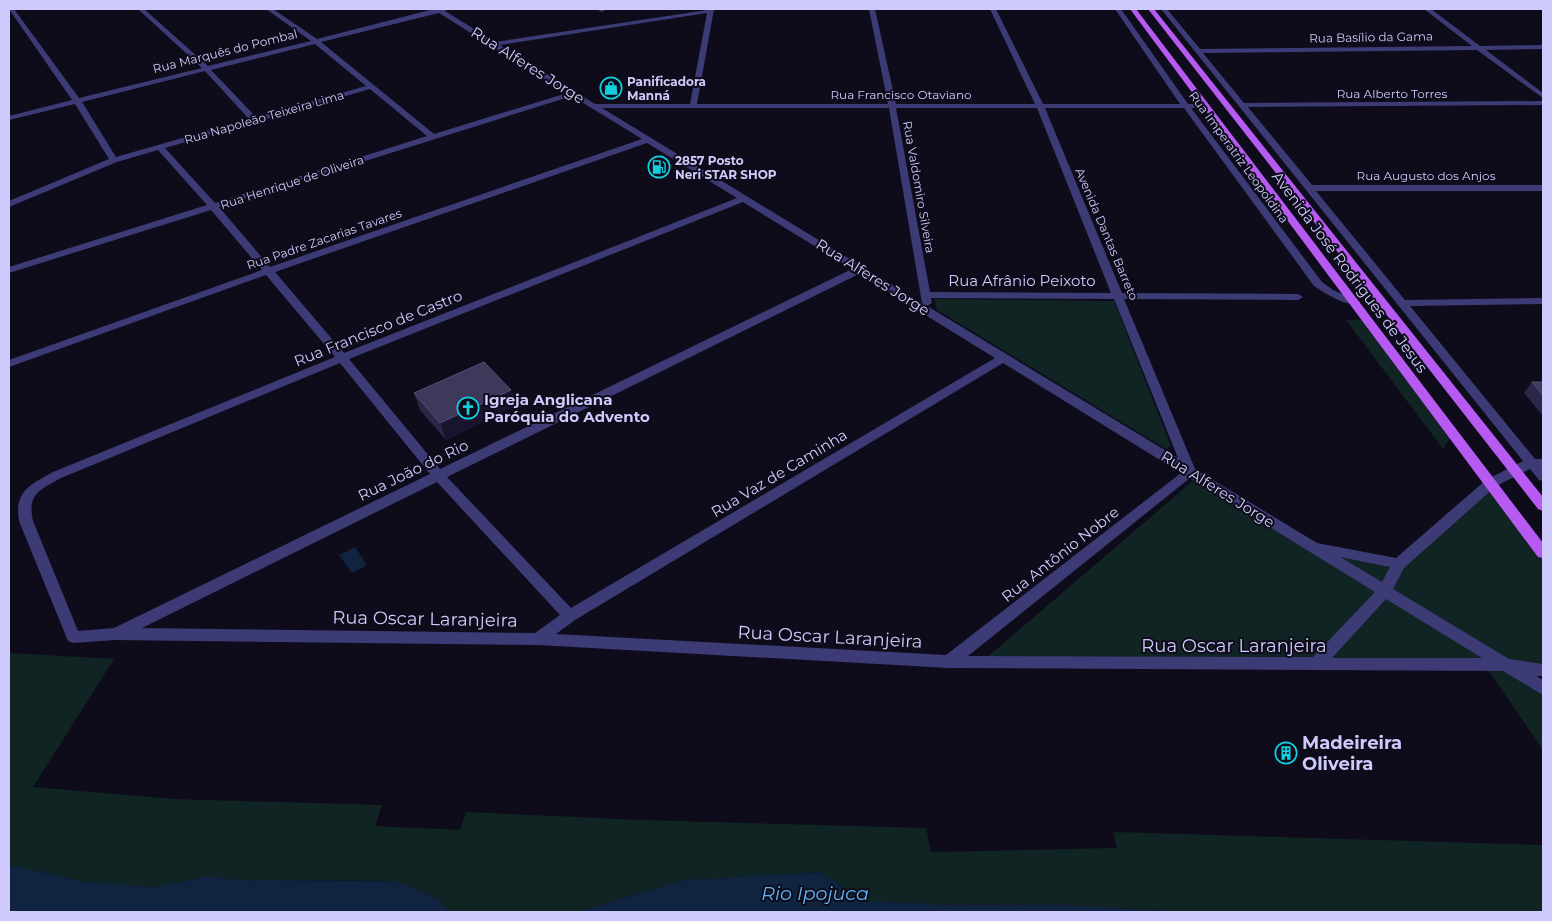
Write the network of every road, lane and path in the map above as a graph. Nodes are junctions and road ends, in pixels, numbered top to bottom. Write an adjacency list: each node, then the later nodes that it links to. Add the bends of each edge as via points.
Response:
1 (10, 9): 22 (street)
2 (141, 9): 18 (street)
3 (268, 9): 13 (street)
4 (441, 9): 13 (street, Rua Marquês do Pombal); 14 (street, Rua Alferes Jorge)
5 (872, 9): 25 (street, Rua Valdomiro Silveira)
6 (993, 9): 24 (street, Avenida Dantas Barreto)
7 (1118, 9): 26 (street, Rua Imperatriz Leopoldina)
8 (1133, 9): 30 (main road, Avenida José Rodrigues de Jesus)
9 (1151, 9): 56 (main road, Avenida José Rodrigues de Jesus)
10 (1164, 9): 17 (street, Avenida José Rodrigues de Jesus)
11 (1426, 9): 15 (street)
12 (711, 10): 14 (street); 29 (street)
13 (314, 40): 18 (street, Rua Marquês do Pombal); 19 (street)
14 (494, 44): 20 (street, Rua Alferes Jorge)
15 (1475, 46): 16 (street, Rua Basílio da Gama); 17 (street, Rua Basílio da Gama); 21 (street)
16 (1543, 47)
17 (1198, 51): 27 (street, Avenida José Rodrigues de Jesus)
18 (206, 68): 22 (street, Rua Marquês do Pombal); 32 (street)
19 (370, 87): 32 (street, Rua Napoleão Teixeira Lima); 33 (street)
20 (574, 93): 28 (street, Rua Alferes Jorge); 33 (street, Rua Henrique de Oliveira)
21 (1543, 96)
22 (77, 100): 31 (street, Rua Marquês do Pombal); 36 (street)
23 (1543, 103): 27 (street, Rua Alberto Torres)
24 (1038, 104): 25 (street, Rua Francisco Otaviano); 26 (street, Rua Francisco Otaviano); 46 (street, Avenida Dantas Barreto)
25 (892, 105): 29 (street, Rua Francisco Otaviano); 45 (street, Rua Valdomiro Silveira)
26 (1185, 105): 30 (street, Rua Francisco Otaviano); 49 (street, Rua Imperatriz Leopoldina, via 1318,284)
27 (1241, 105): 37 (street, Avenida José Rodrigues de Jesus)
28 (596, 106): 29 (street, Rua Francisco Otaviano); 34 (street, Rua Alferes Jorge)
29 (694, 106)
30 (1206, 106): 49 (main road, Avenida José Rodrigues de Jesus)
31 (9, 118)
32 (253, 119): 35 (street, Rua Napoleão Teixeira Lima)
33 (433, 137): 41 (street, Rua Henrique de Oliveira)
34 (648, 140): 39 (street, Rua Alferes Jorge); 44 (street, Rua Padre Zacarias Tavares)
35 (159, 146): 36 (street, Rua Napoleão Teixeira Lima); 41 (street, Rua Napoleão Teixeira Lima)
36 (114, 160): 40 (street, Rua Napoleão Teixeira Lima)
37 (1310, 188): 38 (street, Rua Augusto dos Anjos); 50 (street, Avenida José Rodrigues de Jesus)
38 (1543, 188)
39 (745, 198): 42 (street, Rua Alferes Jorge); 52 (street, Rua Francisco de Castro)
40 (9, 204)
41 (214, 207): 43 (street, Rua Henrique de Oliveira); 44 (street, Rua Napoleão Teixeira Lima)
42 (860, 269): 51 (street, Rua Alferes Jorge); 58 (street, Rua João do Rio)
43 (9, 270)
44 (268, 271): 52 (street, Rua Napoleão Teixeira Lima); 54 (street, Rua Padre Zacarias Tavares)
45 (926, 295): 46 (street, Rua Afrânio Peixoto); 51 (street, Rua Valdomiro Silveira)
46 (1119, 296): 47 (street, Rua Afrânio Peixoto); 57 (street, Avenida Dantas Barreto)
47 (1298, 297)
48 (1543, 301): 50 (street)
49 (1354, 302): 60 (main road, Avenida José Rodrigues de Jesus)
50 (1403, 303): 55 (street, Avenida José Rodrigues de Jesus)
51 (928, 311): 53 (street, Rua Alferes Jorge)
52 (342, 358): 58 (street, Rua Napoleão Teixeira Lima); 67 (street, Rua Francisco de Castro, via 58,475 26,495 22,507 26,521 73,637)
53 (1004, 358): 57 (street, Rua Alferes Jorge); 66 (street, Rua Vaz de Caminha)
54 (9, 364)
55 (1537, 463): 56 (street); 59 (street, Avenida José Rodrigues de Jesus)
56 (1515, 471): 60 (street); 61 (main road, Avenida José Rodrigues de Jesus)
57 (1190, 472): 62 (street, Rua Alferes Jorge); 69 (street, Rua Antônio Nobre)
58 (438, 475): 66 (street, Rua Napoleão Teixeira Lima); 67 (street, Rua João do Rio)
59 (1543, 477)
60 (1491, 483): 63 (main road, Avenida José Rodrigues de Jesus); 64 (street)
61 (1543, 506)
62 (1309, 545): 64 (street, Rua Alferes Jorge); 65 (street, Rua Alferes Jorge)
63 (1543, 553)
64 (1399, 564): 65 (street)
65 (1385, 591): 70 (street); 71 (street, Rua Alferes Jorge)
66 (570, 616): 68 (street)
67 (115, 634): 68 (street, Rua Oscar Laranjeira)
68 (538, 639): 69 (street, Rua Oscar Laranjeira)
69 (949, 662): 70 (street, Rua Oscar Laranjeira)
70 (1316, 665): 71 (street, Rua Oscar Laranjeira)
71 (1505, 665): 72 (street, Rua Oscar Laranjeira); 73 (street, Rua Alferes Jorge)
72 (1543, 670)
73 (1543, 688)

